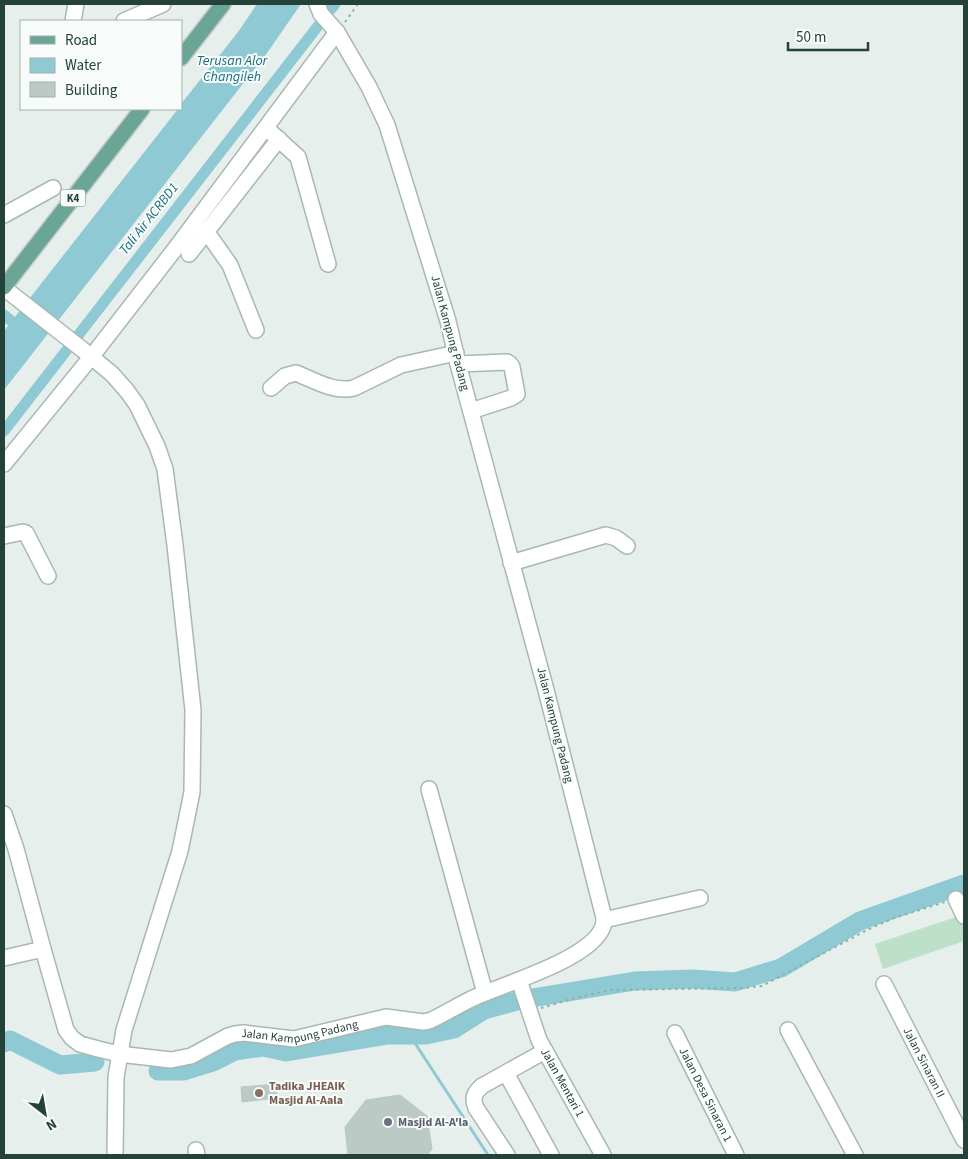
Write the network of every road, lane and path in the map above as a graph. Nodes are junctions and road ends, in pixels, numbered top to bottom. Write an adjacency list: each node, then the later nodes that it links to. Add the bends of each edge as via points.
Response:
1 (76, 4): 6 (street)
2 (163, 4): 7 (street)
3 (223, 4): 9 (main road)
4 (317, 4): 8 (street, Jalan Kampung Padang, via 321,14)
5 (358, 4): 8 (path)
6 (73, 20)
7 (126, 20)
8 (337, 32): 11 (street); 21 (street, Jalan Kampung Padang, via 387,125)
9 (182, 57)
10 (141, 110): 18 (main road, K4)
11 (266, 128): 12 (street); 20 (street)
12 (279, 139): 15 (street); 17 (street, via 298,157)
13 (54, 188): 14 (street)
14 (4, 214)
15 (206, 231): 16 (street); 19 (street, via 230,265)
16 (189, 254)
17 (328, 264)
18 (7, 290): 20 (street)
19 (256, 330)
20 (87, 353): 24 (street); 44 (street, via 117,380 137,405 165,469 194,725 192,792 180,851)
21 (457, 358): 22 (street, via 401,365 346,390 326,386 296,373 285,376); 23 (street, Jalan Kampung Padang); 23 (street, via 507,362 512,367 516,394)
22 (271, 388)
23 (471, 411): 27 (street, Jalan Kampung Padang)
24 (4, 464)
25 (4, 536): 28 (street, via 26,533)
26 (627, 546): 27 (street, via 606,536)
27 (511, 563): 34 (street, Jalan Kampung Padang)
28 (48, 576)
29 (429, 789): 39 (street)
30 (4, 814): 35 (street, Jalan Kampung Padang)
31 (700, 898): 34 (street)
32 (956, 899): 33 (street); 40 (path, via 877,925 762,986 610,990)
33 (964, 916)
34 (604, 920): 37 (street, Jalan Kampung Padang, via 599,933 575,954)
35 (43, 949): 36 (street); 44 (street, Jalan Kampung Padang, via 66,1030 80,1044)
36 (4, 958)
37 (521, 984): 39 (street, Jalan Kampung Padang); 40 (street, Jalan Mentari 1)
38 (884, 984): 46 (street, Jalan Sinaran II)
39 (485, 993): 44 (street, Jalan Kampung Padang, via 423,1022 386,1017 294,1038 236,1034 191,1056 171,1060)
40 (528, 1010): 43 (street, Jalan Mentari 1)
41 (788, 1030): 52 (street)
42 (675, 1033): 51 (street, Jalan Desa Sinaran 1)
43 (545, 1051): 45 (street); 50 (street, Jalan Mentari 1)
44 (119, 1054): 47 (street)
45 (506, 1073): 48 (street, via 482,1086 474,1094 473,1102); 49 (street)
46 (964, 1140)
47 (116, 1155)
48 (507, 1155)
49 (551, 1155)
50 (603, 1155)
51 (736, 1155)
52 (854, 1155)

